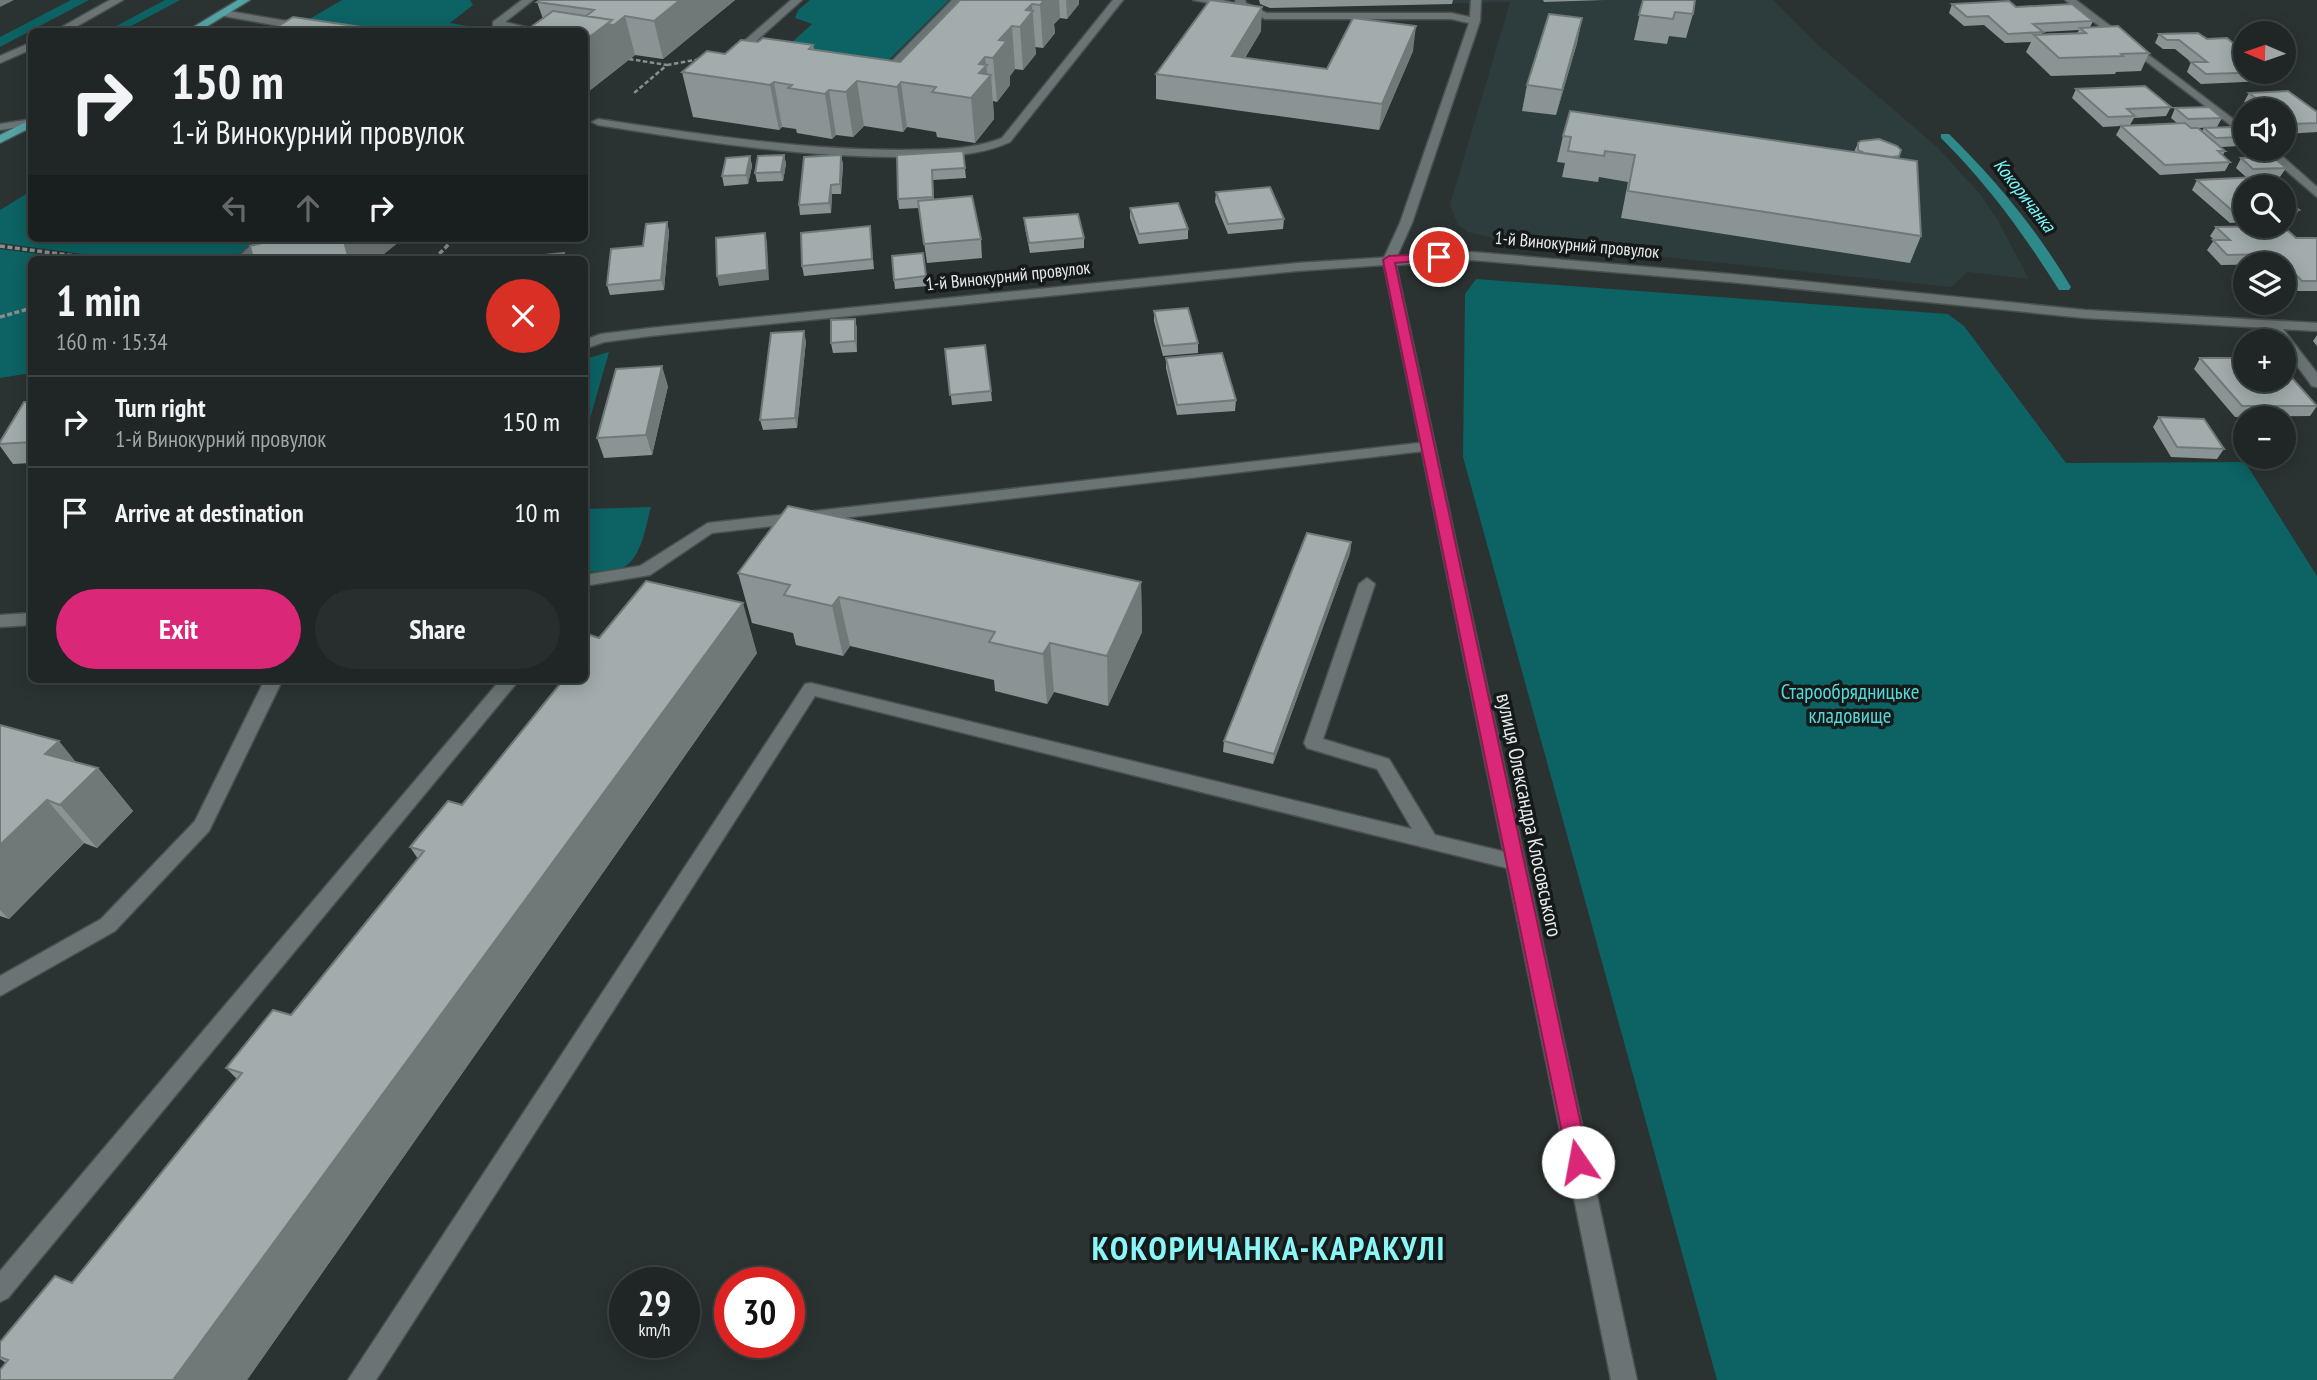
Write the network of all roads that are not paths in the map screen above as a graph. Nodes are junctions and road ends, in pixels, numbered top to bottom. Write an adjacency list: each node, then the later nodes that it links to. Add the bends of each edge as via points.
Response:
1 (118, 0): 14 (street)
2 (245, 0): 12 (main road)
3 (512, 0): 10 (street)
4 (797, 0): 19 (street, via 738,52)
5 (958, 0): 21 (street, via 887,73)
6 (1118, 0): 22 (street, via 1006,140 990,148 833,153)
7 (1198, 0): 11 (street)
8 (1476, 0): 13 (street)
9 (2070, 0): 25 (street)
10 (526, 1): 17 (street, via 497,24)
11 (1240, 2): 13 (street, via 1265,16 1451,16)
12 (222, 13): 15 (main road); 16 (street)
13 (1475, 22): 32 (street)
14 (66, 28)
15 (197, 28)
16 (310, 28)
17 (520, 28)
18 (28, 47): 20 (street)
19 (751, 54)
20 (0, 60)
21 (873, 71)
22 (598, 122)
23 (28, 123): 26 (street)
24 (28, 124): 27 (main road)
25 (2233, 124)
26 (0, 127)
27 (0, 140)
28 (2281, 161): 29 (street)
29 (2317, 193)
30 (262, 242): 31 (street)
31 (246, 256)
32 (1389, 260): 33 (street, 1-й Винокурний провулок, via 1509,258 2085,314); 35 (street, 1-й Винокурний провулок, via 650,332); 37 (street, вулиця Олександра Клосовського)
33 (2274, 326): 34 (street, 1-й Винокурний провулок); 36 (street)
34 (2317, 327)
35 (588, 343)
36 (2317, 383)
37 (1428, 447): 38 (street, via 708,528 644,571); 45 (street, вулиця Олександра Клосовського)
38 (588, 584)
39 (1367, 584): 44 (street, via 1313,743 1383,764)
40 (28, 619): 41 (street)
41 (0, 621)
42 (272, 683): 46 (street, via 202,827 108,925)
43 (509, 683): 47 (street)
44 (1429, 841): 45 (street); 48 (street, via 811,689)
45 (1515, 862): 49 (street, вулиця Олександра Клосовського)
46 (0, 987)
47 (0, 1290)
48 (361, 1380)
49 (1624, 1380)

